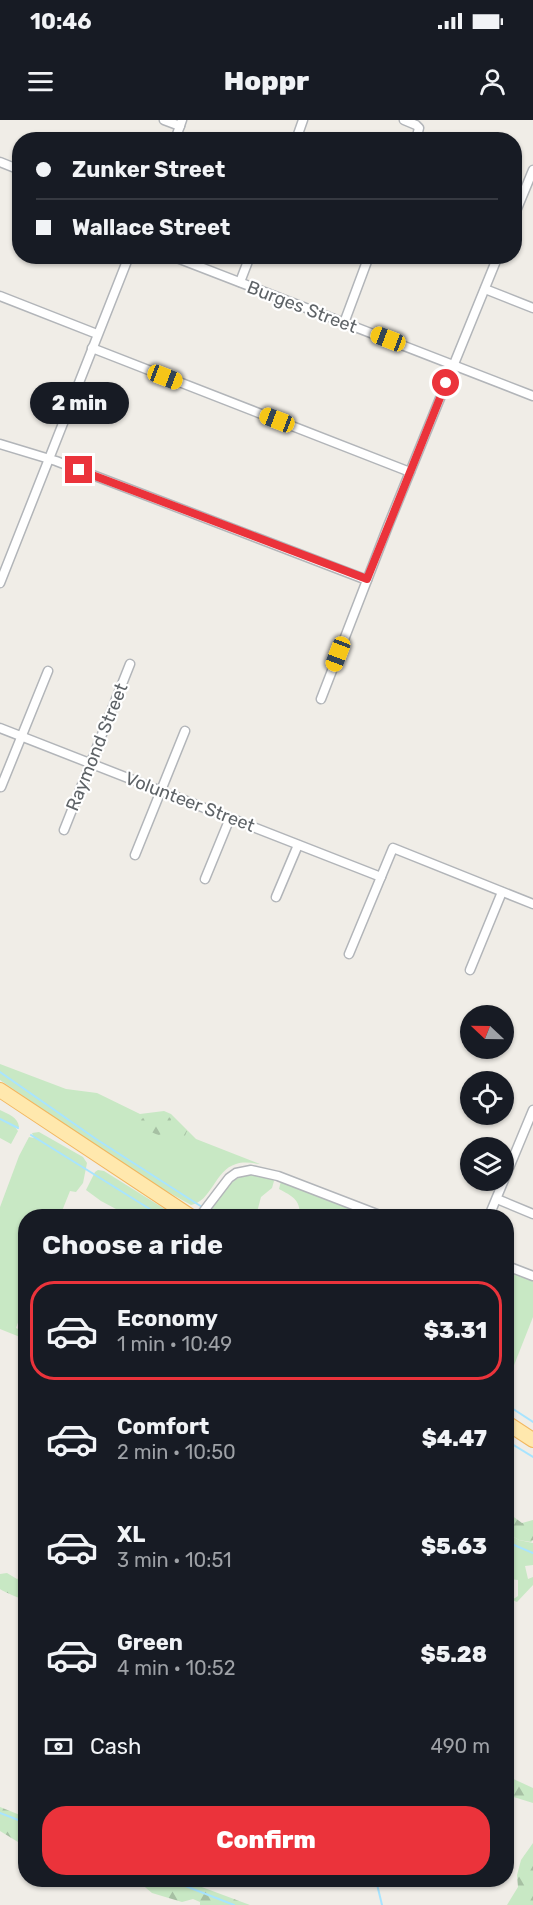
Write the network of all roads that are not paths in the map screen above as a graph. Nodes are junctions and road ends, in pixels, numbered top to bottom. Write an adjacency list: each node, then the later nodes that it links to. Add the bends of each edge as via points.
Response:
1 (164, 120): 3 (street)
2 (404, 120): 4 (street, via 416,125)
3 (181, 123)
4 (417, 132)
5 (533, 170): 6 (street)
6 (522, 197)
7 (126, 264): 17 (street)
8 (193, 264): 12 (street, Burges Street)
9 (247, 264): 12 (street)
10 (366, 264): 16 (street)
11 (495, 264): 13 (street)
12 (240, 282): 16 (street, Burges Street)
13 (485, 290): 15 (street); 19 (street)
14 (0, 296): 17 (street)
15 (533, 308)
16 (344, 322): 19 (street, Burges Street)
17 (97, 334): 18 (street)
18 (92, 348): 22 (street); 23 (street)
19 (453, 365): 20 (street, Burges Street); 23 (street)
20 (533, 396)
21 (0, 444): 22 (street)
22 (49, 460): 24 (street); 25 (street)
23 (410, 472): 24 (street)
24 (367, 579): 28 (street)
25 (0, 583)
26 (130, 664): 32 (street, Raymond Street)
27 (48, 671): 31 (street)
28 (321, 699)
29 (0, 728): 31 (street, Volunteer Street)
30 (185, 731): 34 (street)
31 (22, 736): 32 (street, Volunteer Street); 33 (street)
32 (91, 764): 34 (street, Volunteer Street); 36 (street, Raymond Street)
33 (0, 787)
34 (161, 791): 35 (street, Volunteer Street); 38 (street)
35 (230, 818): 37 (street, Volunteer Street); 40 (street)
36 (64, 830)
37 (298, 845): 39 (street, Volunteer Street); 42 (street)
38 (135, 855)
39 (381, 878): 41 (street, via 393,848); 44 (street)
40 (205, 879)
41 (502, 892): 43 (street); 45 (street)
42 (276, 897)
43 (533, 904)
44 (349, 954)
45 (471, 970)
46 (0, 1090): 49 (main road)
47 (0, 1101): 49 (main road)
48 (532, 1112): 50 (street)
49 (90, 1151): 51 (main road)
50 (497, 1199): 54 (street); 55 (street)
51 (179, 1209)
52 (205, 1209): 53 (street, via 228,1178 251,1170 278,1176)
53 (364, 1209)
54 (492, 1209)
55 (533, 1214)
56 (514, 1269): 57 (street)
57 (533, 1276)
58 (514, 1428): 59 (main road)
59 (533, 1440)

